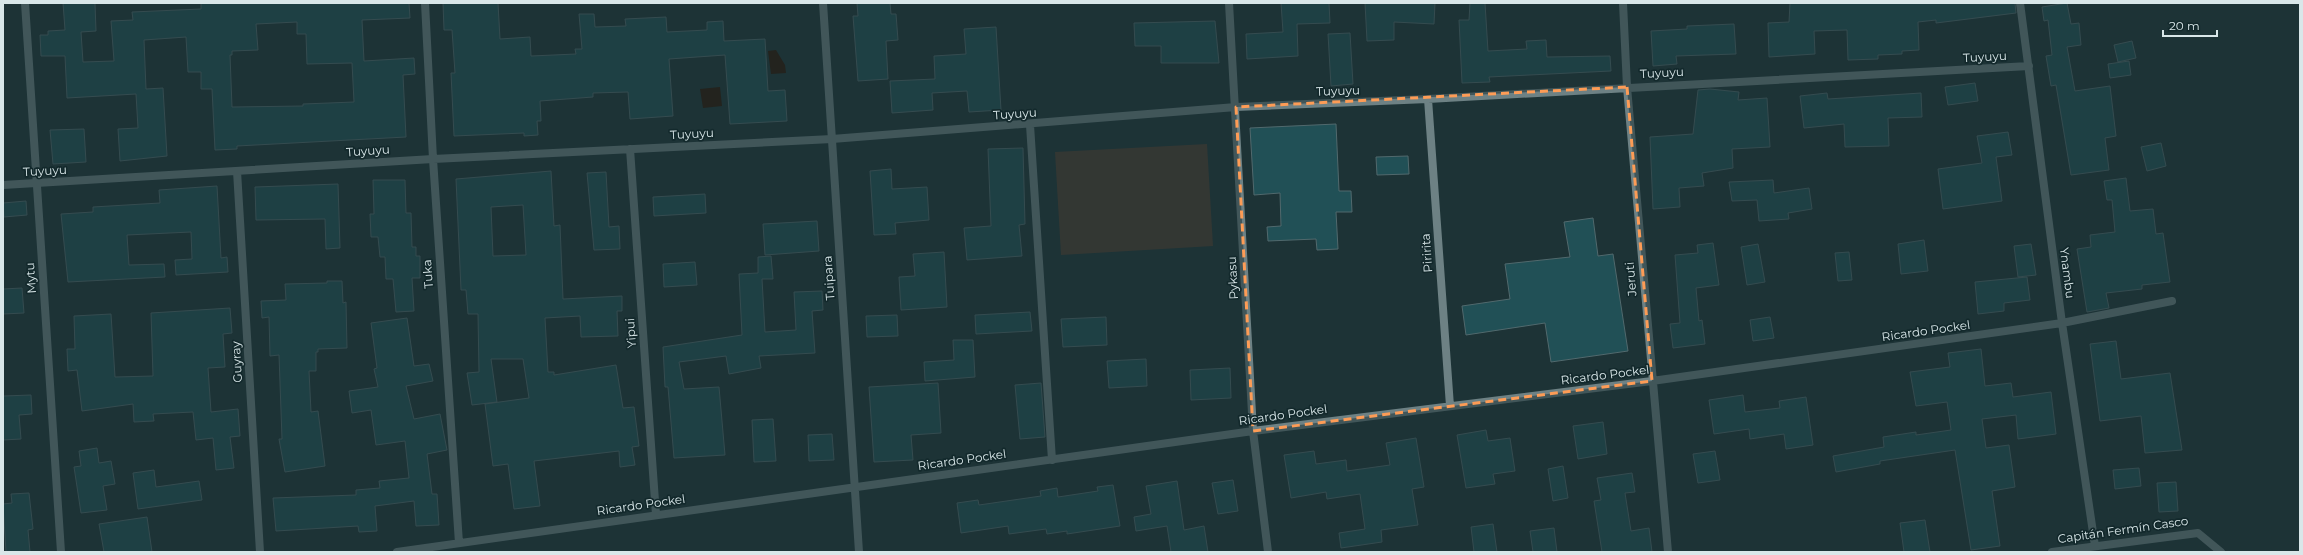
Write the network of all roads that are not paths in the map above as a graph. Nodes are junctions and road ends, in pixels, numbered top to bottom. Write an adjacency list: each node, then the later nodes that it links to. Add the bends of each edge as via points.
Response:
1 (26, 3): 16 (street, Mytu)
2 (425, 3): 14 (street, Tuka)
3 (823, 3): 12 (street, Tuipara)
4 (1229, 3): 10 (street, Pykasu)
5 (1623, 3): 8 (street, Jeruti)
6 (2020, 3): 7 (street, Ynambu)
7 (2029, 66): 8 (street, Tuyuyu); 19 (street, Ynambu)
8 (1627, 87): 9 (street, Tuyuyu); 20 (street, Jeruti)
9 (1428, 99): 10 (street, Tuyuyu); 21 (street, Piririta)
10 (1236, 107): 11 (street, Tuyuyu); 22 (street, Pykasu)
11 (1030, 125): 12 (street, Tuyuyu); 23 (street)
12 (832, 139): 13 (street, Tuyuyu); 24 (street, Tuipara)
13 (630, 149): 14 (street, Tuyuyu); 25 (street, Yipui)
14 (433, 159): 15 (street, Tuyuyu); 26 (street, Tuka)
15 (237, 171): 16 (street, Tuyuyu); 29 (street, Guyray)
16 (37, 184): 17 (street, Tuyuyu); 28 (street, Mytu)
17 (3, 185)
18 (2172, 301): 19 (street, Ricardo Pockel)
19 (2062, 324): 20 (street, Ricardo Pockel); 27 (street, Ynambu)
20 (1652, 381): 21 (street, Ricardo Pockel); 33 (street, Jeruti)
21 (1450, 406): 22 (street, Ricardo Pockel)
22 (1253, 431): 23 (street, Ricardo Pockel); 32 (street, Pykasu)
23 (1052, 460): 24 (street, Ricardo Pockel)
24 (854, 487): 25 (street, Ricardo Pockel); 31 (street, Tuipara)
25 (656, 515): 26 (street, Ricardo Pockel)
26 (457, 546): 30 (street, Ricardo Pockel)
27 (2095, 546): 34 (street, Capitán Fermín Casco); 35 (street, Capitán Fermín Casco, via 2198,533)
28 (61, 552)
29 (260, 552)
30 (397, 552)
31 (859, 552)
32 (1268, 552)
33 (1668, 552)
34 (2052, 552)
35 (2221, 552)

